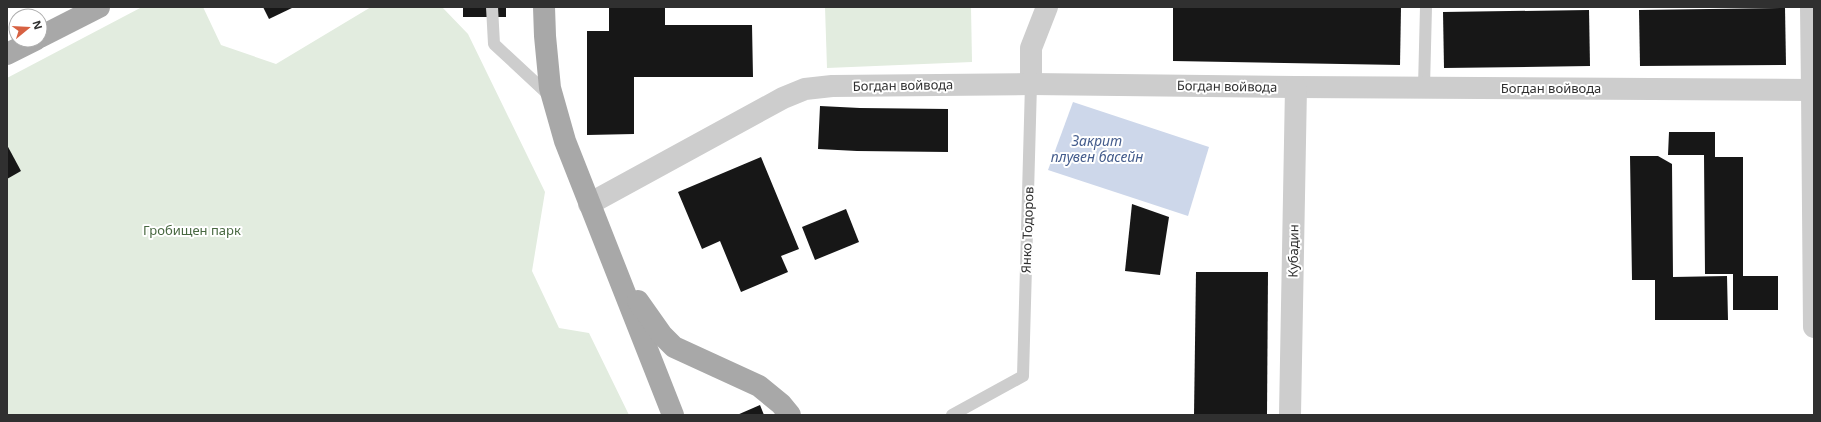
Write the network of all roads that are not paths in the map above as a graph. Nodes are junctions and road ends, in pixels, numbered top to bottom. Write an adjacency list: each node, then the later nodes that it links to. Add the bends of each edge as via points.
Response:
1 (99, 7): 7 (main road)
2 (492, 7): 14 (lane, via 494,44)
3 (544, 7): 14 (main road, via 544,36 550,88)
4 (1047, 7): 10 (street, Янко Тодоров, via 1031,48)
5 (1426, 7): 12 (lane)
6 (1811, 7): 13 (street)
7 (48, 33)
8 (19, 48): 9 (main road)
9 (7, 54)
10 (1031, 84): 11 (street, Богдан войвода); 15 (street, Богдан войвода, via 832,86 805,89 783,98); 20 (lane, Янко Тодоров, via 1023,376)
11 (1296, 87): 12 (street, Богдан войвода); 21 (street, Кубадин)
12 (1424, 87): 13 (street, Богдан войвода)
13 (1812, 90): 17 (street)
14 (554, 100): 15 (main road, via 565,141)
15 (589, 204): 16 (main road)
16 (614, 265): 18 (main road); 19 (main road, via 650,320 674,347 759,386)
17 (1814, 327)
18 (673, 415)
19 (790, 415)
20 (952, 415)
21 (1290, 415)

